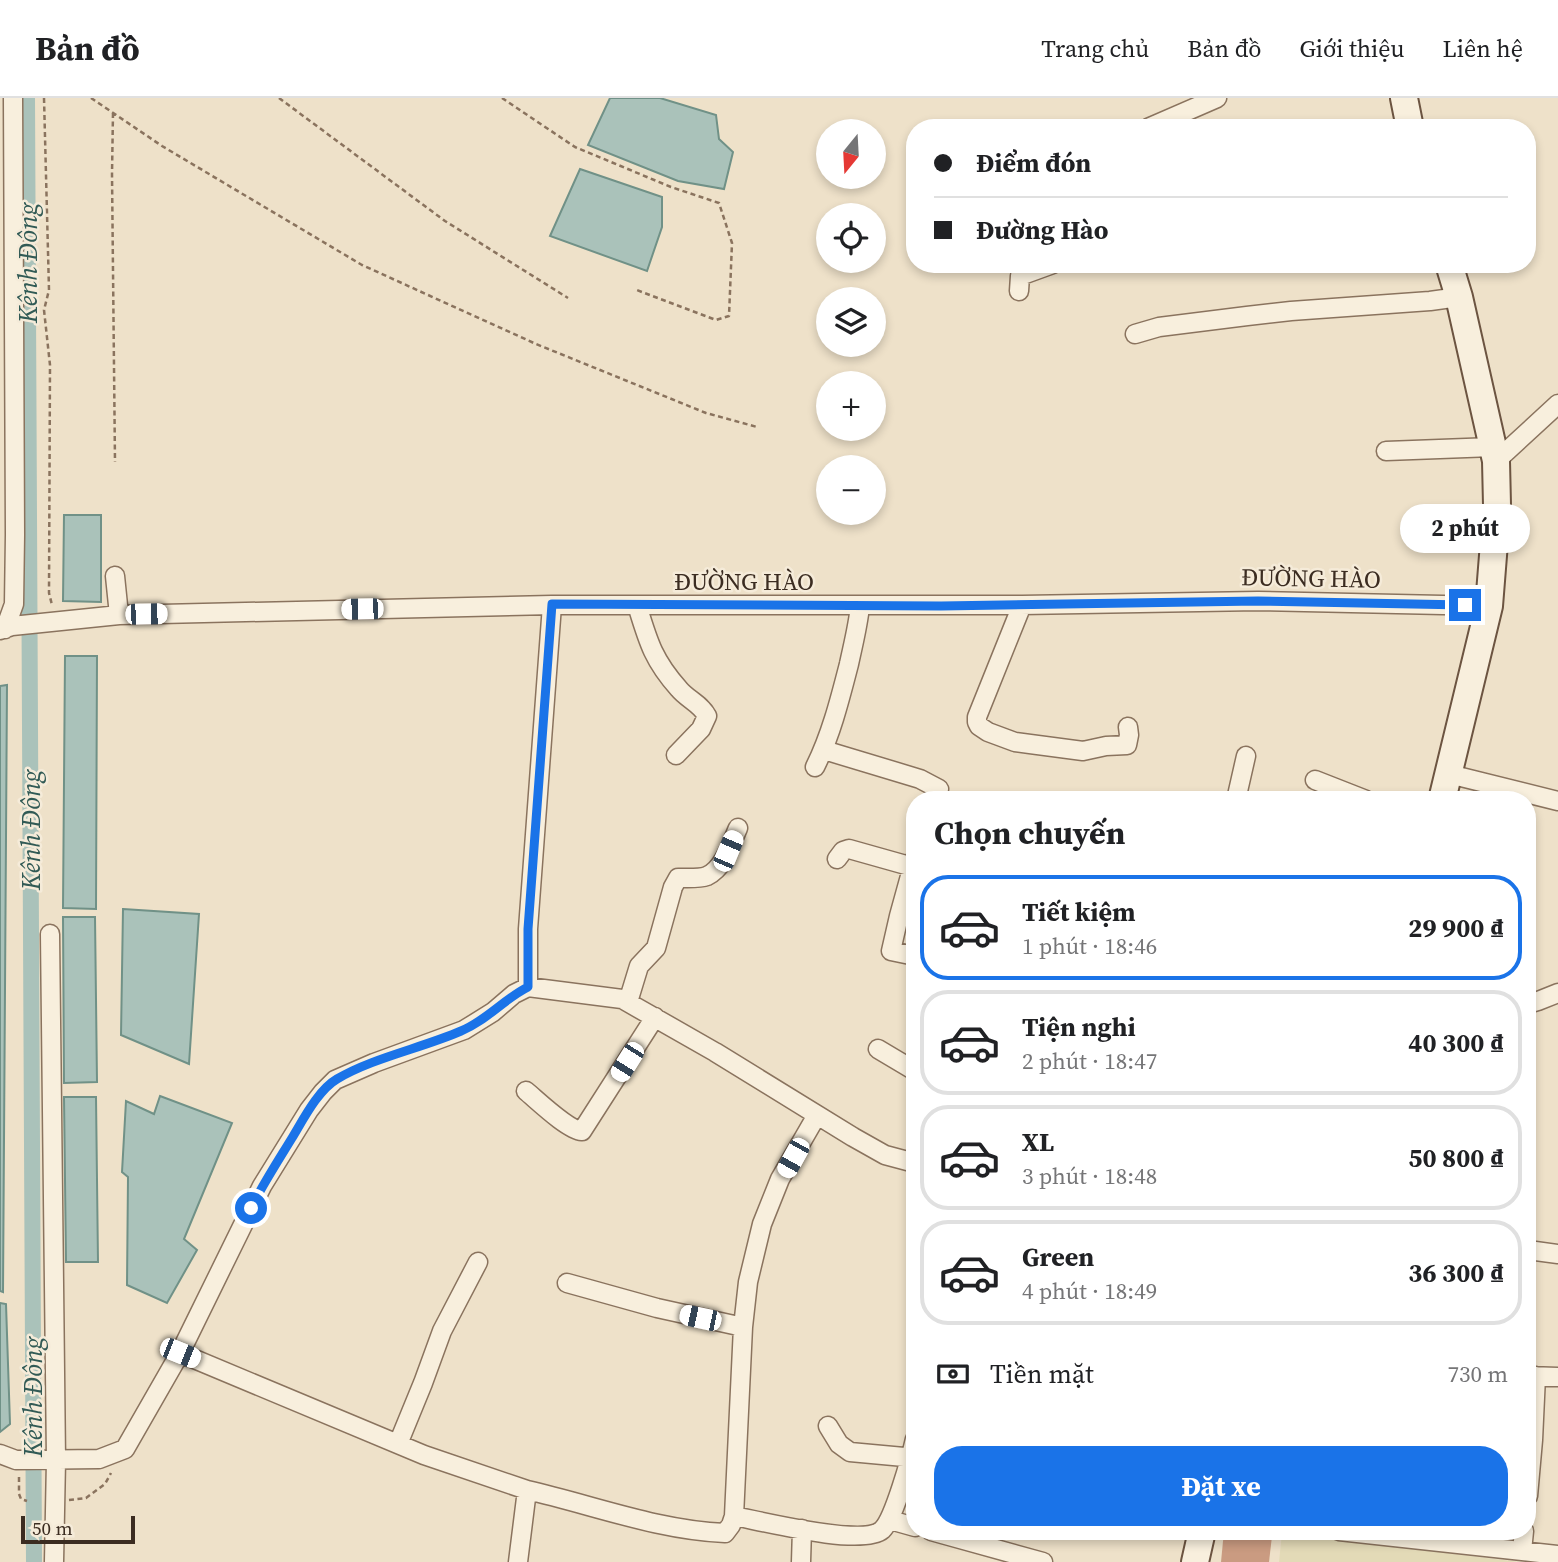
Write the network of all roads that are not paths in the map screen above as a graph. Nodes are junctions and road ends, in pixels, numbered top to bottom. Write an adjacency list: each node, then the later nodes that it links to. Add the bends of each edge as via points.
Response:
1 (13, 98): 21 (street, via 15,535 14,604)
2 (1217, 98): 4 (street)
3 (1404, 98): 5 (main road)
4 (1169, 119)
5 (1408, 119)
6 (1028, 273): 8 (street, via 1020,276)
7 (1452, 273): 9 (main road)
8 (1019, 291)
9 (1459, 296): 10 (street, via 1258,314); 13 (main road)
10 (1135, 334)
11 (1558, 404): 13 (street)
12 (1386, 451): 13 (street)
13 (1494, 454): 19 (main road, via 1497,505)
14 (115, 576): 20 (street)
15 (552, 604): 16 (street, ĐƯỜNG HÀO); 20 (street, ĐƯỜNG HÀO); 42 (street, via 528,929)
16 (637, 605): 18 (street, ĐƯỜNG HÀO); 24 (street, via 658,663 708,716)
17 (1022, 605): 18 (street, ĐƯỜNG HÀO); 19 (street, ĐƯỜNG HÀO, via 1258,601); 22 (street, via 977,717 979,726 1015,741 1083,751 1127,745)
18 (860, 606): 23 (street)
19 (1489, 606): 27 (main road)
20 (118, 615): 21 (street, ĐƯỜNG HÀO)
21 (6, 628)
22 (1128, 727)
23 (824, 750): 26 (street); 29 (street, via 920,779)
24 (676, 755)
25 (1246, 757): 30 (street)
26 (815, 767)
27 (1449, 774): 32 (main road); 33 (street)
28 (1315, 780): 31 (street)
29 (938, 791)
30 (1238, 791)
31 (1343, 791)
32 (1444, 791)
33 (1520, 791)
34 (1536, 795): 35 (street)
35 (1558, 800)
36 (738, 828): 44 (street, via 719,867 707,876 678,878 656,948 639,966)
37 (837, 859): 38 (street, via 849,849)
38 (906, 861)
39 (906, 891): 41 (street, via 891,951)
40 (50, 934): 64 (street)
41 (906, 954)
42 (528, 987): 44 (street); 57 (street, via 464,1030 335,1080 323,1092 262,1186)
43 (1558, 993): 45 (street)
44 (628, 1002): 46 (street)
45 (1536, 1002)
46 (655, 1017): 49 (street, via 582,1131); 50 (street)
47 (877, 1049): 48 (street)
48 (906, 1065)
49 (526, 1091)
50 (817, 1115): 51 (street, via 886,1155); 56 (street, via 780,1179 762,1224)
51 (906, 1161)
52 (1536, 1251): 53 (street)
53 (1558, 1254)
54 (478, 1262): 61 (street, via 442,1331)
55 (567, 1283): 56 (street)
56 (743, 1327): 67 (street)
57 (180, 1353): 61 (street); 64 (street, via 125,1449 99,1459)
58 (1536, 1376): 59 (street)
59 (1558, 1377)
60 (828, 1426): 62 (street, via 850,1452)
61 (398, 1444): 66 (street)
62 (906, 1456)
63 (10, 1457): 64 (street)
64 (54, 1461): 77 (street)
65 (906, 1476): 68 (street)
66 (527, 1490): 67 (street, via 701,1532 725,1533); 78 (street)
67 (734, 1516): 70 (street)
68 (890, 1520): 69 (street); 70 (street, via 873,1535)
69 (906, 1524)
70 (802, 1529): 79 (street)
71 (964, 1540): 80 (street)
72 (1200, 1540): 81 (main road)
73 (1465, 1540): 75 (street)
74 (1523, 1540): 75 (street)
75 (1522, 1551): 76 (street)
76 (1558, 1555)
77 (54, 1562)
78 (518, 1562)
79 (801, 1562)
80 (1043, 1562)
81 (1195, 1562)

